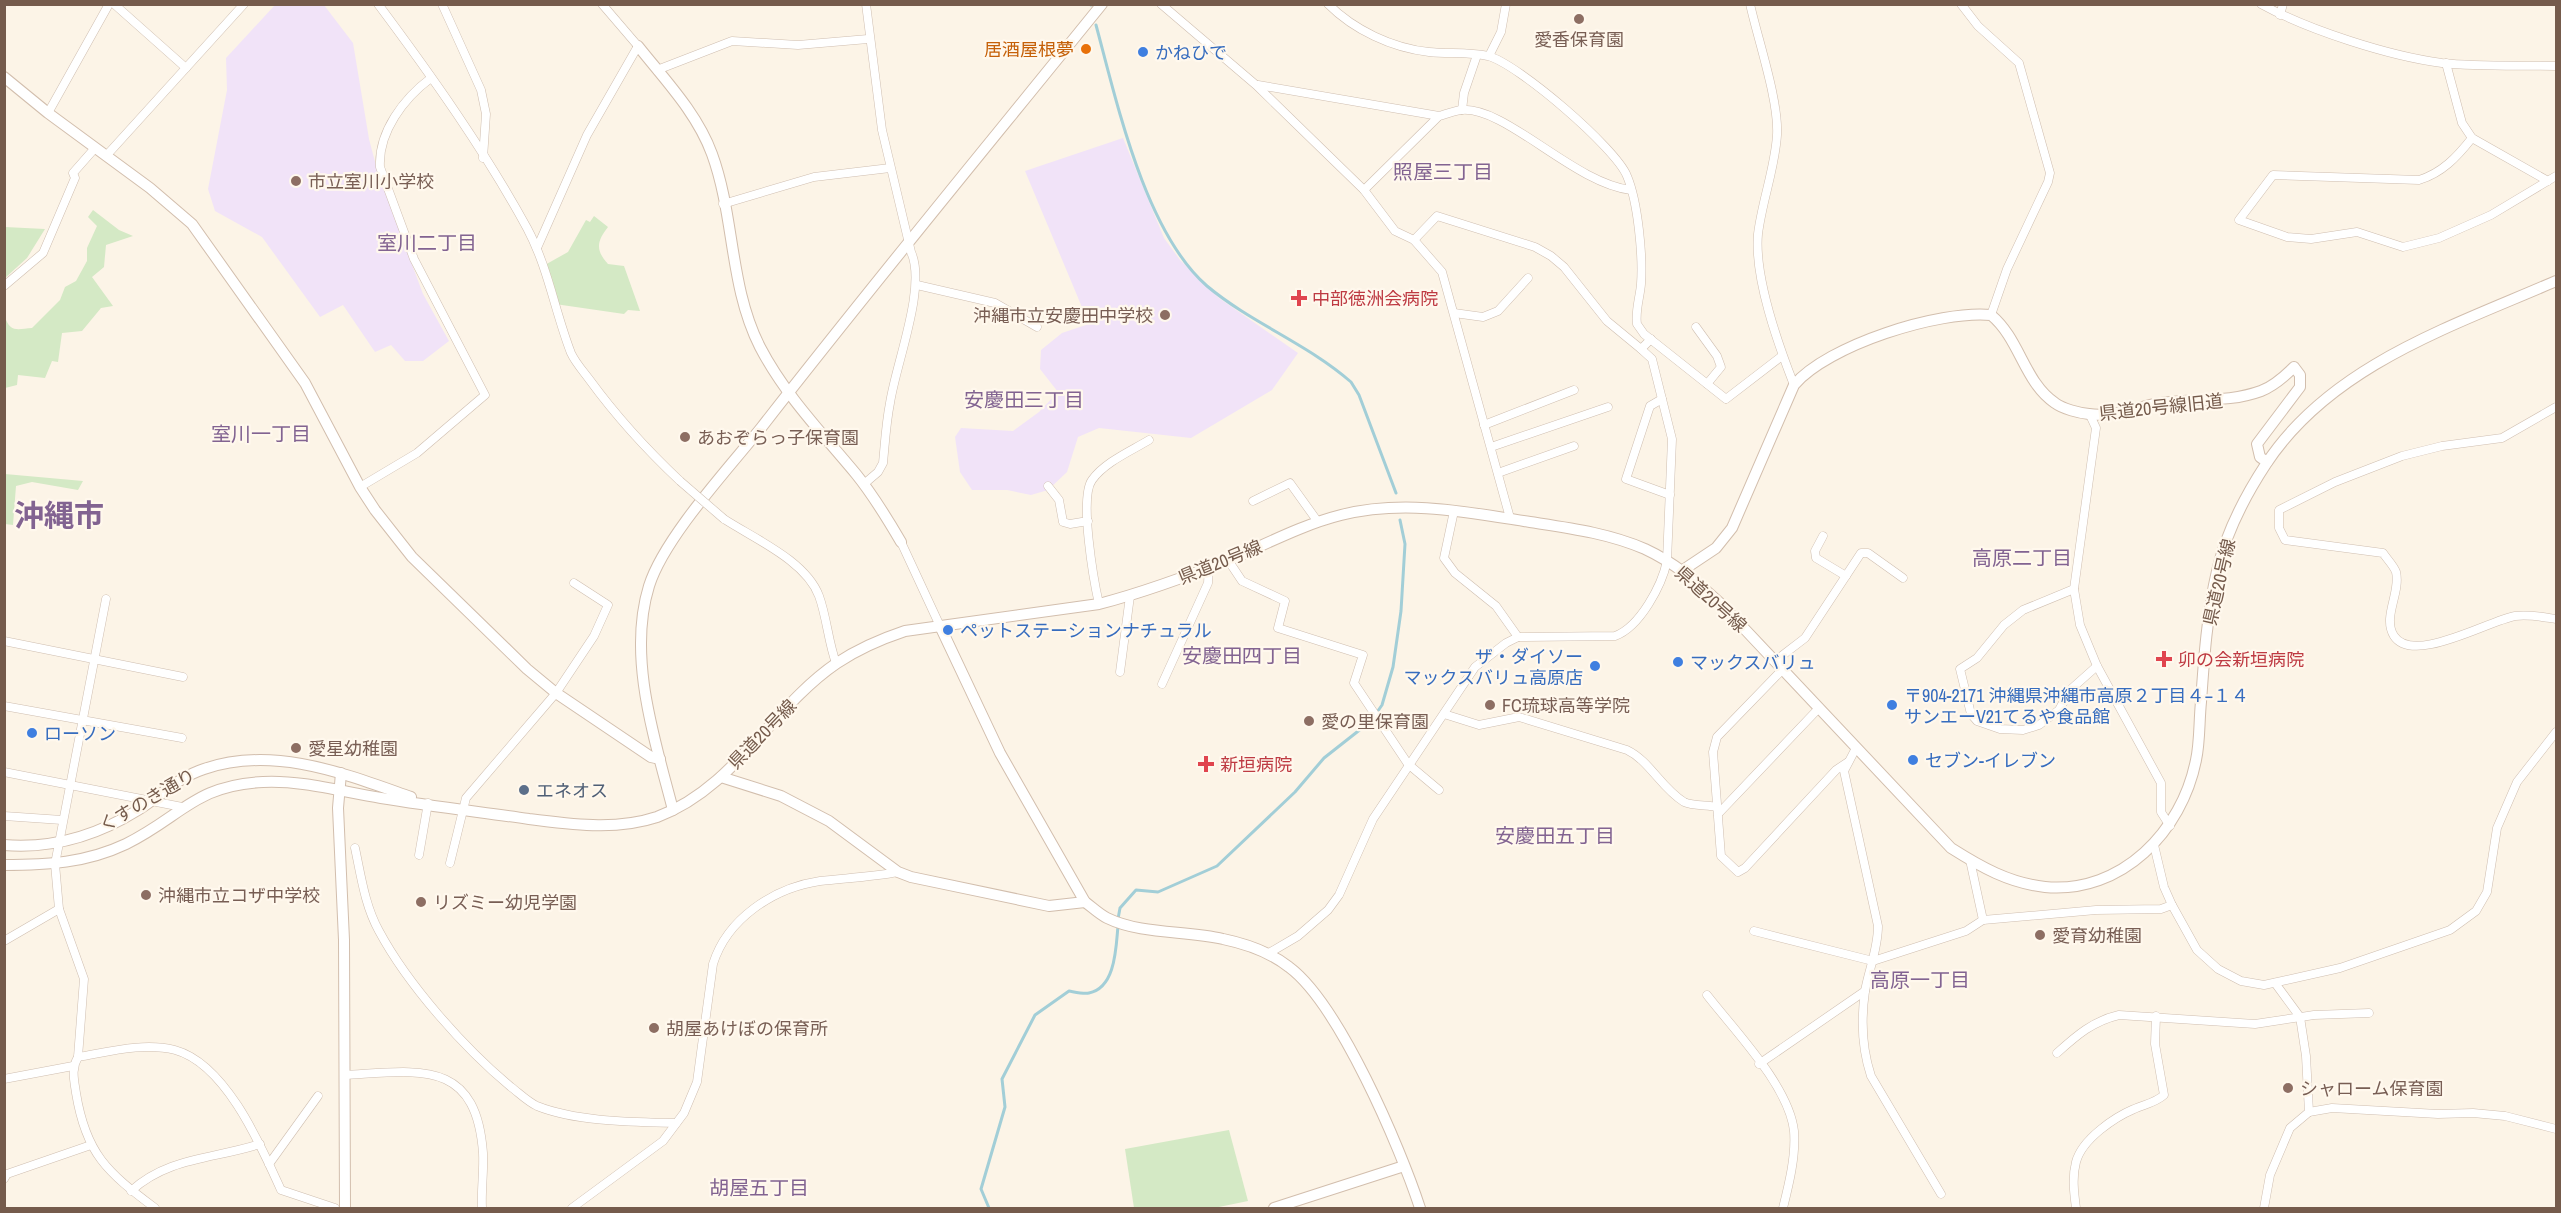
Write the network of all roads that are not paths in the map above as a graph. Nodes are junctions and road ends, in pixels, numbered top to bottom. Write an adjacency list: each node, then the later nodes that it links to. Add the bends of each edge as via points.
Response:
1 (109, 4): 29 (street)
2 (114, 4): 23 (street)
3 (244, 4): 23 (street)
4 (378, 4): 26 (street)
5 (442, 4): 34 (street, via 481,90 486,114)
6 (602, 4): 18 (street)
7 (866, 4): 17 (street)
8 (1102, 4): 42 (main road)
9 (1328, 4): 19 (street, via 1342,19 1388,42 1427,52)
10 (1506, 4): 20 (street, via 1501,32)
11 (1750, 4): 54 (street, via 1776,114 1777,136 1763,203 1757,260)
12 (1961, 4): 49 (street, via 1978,26 2019,63 2050,173)
13 (2260, 4): 16 (street)
14 (2283, 4): 16 (street)
15 (1166, 6): 27 (street)
16 (2280, 15): 21 (street, via 2420,60)
17 (868, 39): 24 (street, via 798,45 732,41); 35 (street)
18 (638, 46): 24 (main road); 43 (street, via 587,135)
19 (1477, 55): 20 (street); 28 (street)
20 (1489, 56): 39 (street, via 1551,97 1598,140 1627,175)
21 (2446, 63): 22 (street); 31 (street, via 2462,123)
22 (2556, 66)
23 (186, 68): 33 (street)
24 (657, 70): 40 (main road, via 707,140)
25 (4, 77): 29 (main road)
26 (431, 78): 34 (street); 71 (street, via 413,93 396,116 383,140 380,167 414,259 485,395 417,453)
27 (1256, 85): 30 (street); 38 (street)
28 (1462, 110): 30 (street); 39 (street, via 1492,117 1589,177 1612,188)
29 (48, 113): 32 (main road)
30 (1438, 116): 38 (street)
31 (2472, 138): 37 (street); 37 (street, via 2457,159 2419,180 2273,175 2239,220 2287,237 2357,232 2403,247 2439,238 2491,215)
32 (95, 148): 33 (main road); 47 (street, via 73,173 75,178 43,253)
33 (106, 156): 71 (main road, via 172,206 208,244 305,383)
34 (483, 158): 43 (street)
35 (890, 168): 40 (street, via 814,177); 42 (street)
36 (2556, 176): 37 (street)
37 (2548, 181)
38 (1364, 190): 41 (street, via 1395,231)
39 (1631, 190): 52 (street, via 1637,213 1641,282 1636,318)
40 (723, 204): 58 (main road, via 749,323)
41 (1414, 240): 48 (street, via 1442,272); 53 (street, via 1437,216 1535,248 1564,267 1607,321)
42 (909, 242): 46 (street, via 917,264); 58 (main road)
43 (537, 248): 96 (street, bridge, via 573,356 654,457 724,519 806,573 820,599)
44 (1528, 278): 48 (street, via 1498,311 1483,317)
45 (2556, 281): 67 (main road, 県道20号線, via 2433,334 2367,370 2319,406)
46 (917, 285): 50 (street, via 995,303); 69 (street, via 890,403 883,463)
47 (4, 286)
48 (1454, 313): 63 (street)
49 (1991, 315): 56 (main road, via 1953,315 1917,323 1835,354); 62 (main road, 県道20号線旧道, via 2002,323 2045,395 2056,405)
50 (1037, 327)
51 (1696, 327): 55 (street, via 1718,356 1721,367)
52 (1651, 339): 53 (street); 55 (street)
53 (1641, 349): 59 (street, via 1652,359)
54 (1782, 356): 55 (street, via 1726,399); 56 (street)
55 (1707, 384)
56 (1794, 385): 83 (main road, via 1732,528 1716,548)
57 (1574, 390): 63 (street)
58 (788, 393): 69 (main road); 110 (main road, via 681,530 656,566 649,586 641,660)
59 (1662, 399): 72 (street, via 1672,439); 72 (street, via 1650,406 1626,479)
60 (1608, 407): 66 (street)
61 (2556, 407): 91 (street, via 2502,438 2402,456 2335,482 2279,510 2279,528 2285,540 2383,553 2396,572 2390,613 2392,634 2401,644 2418,647 2515,616)
62 (2090, 415): 67 (main road, 県道20号線旧道, via 2162,403 2241,397 2270,387 2294,367 2300,375 2300,387 2257,444 2260,457); 87 (street, via 2096,428)
63 (1484, 424): 66 (street)
64 (1149, 440): 76 (street, via 1090,482)
65 (1574, 446): 68 (street)
66 (1491, 447): 68 (street)
67 (2267, 462): 127 (main road, 県道20号線, via 2232,527 2218,568 2207,624 2196,759 2183,802)
68 (1498, 473): 75 (street)
69 (864, 484): 79 (main road)
70 (1048, 486): 76 (street, via 1059,500 1063,522)
71 (360, 487): 102 (main road, via 412,557)
72 (1670, 495): 81 (street)
73 (1253, 501): 77 (street, via 1290,483)
74 (1454, 511): 75 (main road, 県道20号線); 77 (main road, 県道20号線, via 1404,506); 93 (street, via 1444,558 1455,573 1496,606)
75 (1510, 518): 81 (main road, 県道20号線, via 1620,539)
76 (1088, 521): 90 (street, via 1090,563)
77 (1318, 522): 80 (main road, 県道20号線)
78 (1823, 536): 84 (street, via 1815,551 1816,558)
79 (902, 542): 92 (street)
80 (1228, 560): 82 (main road, 県道20号線); 112 (street, via 1242,581 1285,601 1278,628 1363,656 1354,683)
81 (1667, 561): 83 (main road, 県道20号線); 93 (street, via 1665,572 1627,632 1590,639)
82 (1209, 567): 88 (main road, 県道20号線); 101 (street, via 1208,583)
83 (1683, 570): 97 (main road, 県道20号線)
84 (1846, 576): 85 (street, via 1861,553 1868,553); 97 (street, via 1804,638)
85 (1903, 578)
86 (574, 583): 102 (street, via 608,605 594,636)
87 (2074, 590): 98 (street, via 2080,625); 98 (street, via 2023,610 2004,625 1977,658 1960,669 1971,714 1977,721 2000,729 2039,725 2059,710 2070,690)
88 (1130, 596): 90 (main road, 県道20号線); 99 (street)
89 (106, 599): 95 (street)
90 (1098, 604): 92 (main road, 県道20号線)
91 (2556, 619)
92 (940, 626): 96 (main road, 県道20号線, via 891,636); 138 (main road, via 1000,753)
93 (1518, 637): 105 (street, via 1475,667)
94 (4, 641): 95 (street)
95 (93, 657): 100 (street); 106 (street)
96 (836, 663): 115 (main road, 県道20号線)
97 (1779, 665): 104 (main road, 県道20号線); 124 (street, via 1717,737 1713,752)
98 (2097, 666): 127 (street, via 2161,783 2161,812)
99 (1120, 672)
100 (183, 677)
101 (1162, 684)
102 (556, 693): 110 (main road, via 651,757); 122 (street, via 492,765)
103 (4, 706): 106 (street)
104 (1819, 708): 109 (main road, 県道20号線); 124 (street)
105 (1444, 714): 112 (street); 124 (street, via 1479,725 1520,717 1627,750 1641,757 1649,771 1685,803)
106 (82, 720): 108 (street); 116 (street)
107 (2556, 732): 146 (street, via 2517,783 2497,828 2487,892 2466,920 2450,930 2340,968)
108 (182, 738)
109 (1856, 748): 111 (street); 133 (main road, 県道20号線, via 1930,829)
110 (660, 759): 123 (main road)
111 (1848, 762): 124 (street, via 1738,872 1721,856); 145 (street, via 1844,771 1878,926)
112 (1408, 764): 118 (street); 144 (street, via 1373,819 1339,895 1328,910 1298,936)
113 (4, 772): 116 (street)
114 (341, 773): 117 (main road); 119 (main road, くすのき通り, via 285,761 242,761 201,769); 120 (main road, くすのき通り)
115 (721, 777): 123 (main road, 県道20号線); 137 (main road, via 781,796 829,821)
116 (70, 786): 119 (street); 126 (street)
117 (339, 790): 120 (main road, くすのき通り); 121 (main road, くすのき通り, via 267,782 238,783 207,792); 156 (main road)
118 (1438, 790)
119 (150, 801): 121 (street); 128 (main road, くすのき通り, via 120,820)
120 (428, 803): 122 (main road, くすのき通り); 132 (street)
121 (182, 807): 135 (main road, くすのき通り, via 125,844 78,861)
122 (462, 809): 123 (main road, くすのき通り, via 582,826 641,821); 134 (street)
123 (673, 810)
124 (1717, 810)
125 (4, 816): 126 (street)
126 (62, 820): 128 (street)
127 (2170, 826): 130 (main road, 県道20号線)
128 (59, 843): 129 (main road, くすのき通り); 135 (street)
129 (4, 845)
130 (2154, 845): 133 (main road, 県道20号線, via 2110,876 2060,887 2016,881 1986,871); 139 (street)
131 (355, 848): 160 (street, via 378,930 443,1019 487,1066 543,1108 560,1113)
132 (419, 855)
133 (1970, 860): 141 (street)
134 (450, 863)
135 (55, 864): 136 (main road, くすのき通り); 140 (street)
136 (4, 865)
137 (898, 872): 138 (main road, via 926,882 1049,906); 160 (street, via 818,881 787,890 732,926 718,946 713,964 697,1082)
138 (1085, 902): 144 (main road, via 1112,919 1137,927 1222,939)
139 (2172, 905): 141 (street, via 2161,909 2096,910); 146 (street, via 2197,950 2218,969 2241,981)
140 (59, 909): 143 (street); 153 (street, via 84,979)
141 (1983, 920): 145 (street, via 1966,931)
142 (1754, 931): 145 (street)
143 (4, 941)
144 (1269, 953): 165 (main road, via 1290,967 1321,1001 1381,1112)
145 (1873, 961): 147 (street)
146 (2275, 983): 151 (street)
147 (1865, 991): 154 (street); 168 (street, via 1865,1059 1871,1076)
148 (1707, 995): 154 (street)
149 (2369, 1013): 151 (street)
150 (2156, 1016): 151 (street, via 2255,1024); 152 (street, via 2119,1015 2102,1019 2085,1028); 177 (street, via 2155,1044 2164,1095 2122,1115 2085,1146 2077,1159 2073,1184)
151 (2300, 1017): 159 (street)
152 (2057, 1053)
153 (78, 1057): 155 (street); 162 (street, via 151,1047 192,1057 229,1094)
154 (1760, 1064): 176 (street, via 1780,1092 1794,1129)
155 (73, 1066): 157 (street); 163 (street, via 79,1114)
156 (345, 1075): 172 (main road); 173 (street, via 424,1072 456,1084 478,1116 483,1154)
157 (4, 1079)
158 (318, 1096): 164 (street)
159 (2309, 1112): 161 (street, via 2332,1108 2473,1113 2505,1116); 178 (street, via 2290,1128 2270,1175)
160 (676, 1123): 174 (street, via 663,1141)
161 (2556, 1129)
162 (260, 1144): 164 (street); 167 (street, via 162,1168)
163 (90, 1145): 166 (street, via 7,1174); 167 (street, via 102,1163)
164 (269, 1164): 171 (street, via 281,1190)
165 (1404, 1166): 169 (main road); 175 (main road)
166 (4, 1179)
167 (131, 1191): 170 (street)
168 (1941, 1194)
169 (1277, 1208)
170 (155, 1209)
171 (335, 1209)
172 (345, 1209)
173 (482, 1209)
174 (572, 1209)
175 (1420, 1209)
176 (1783, 1209)
177 (2076, 1209)
178 (2264, 1209)

